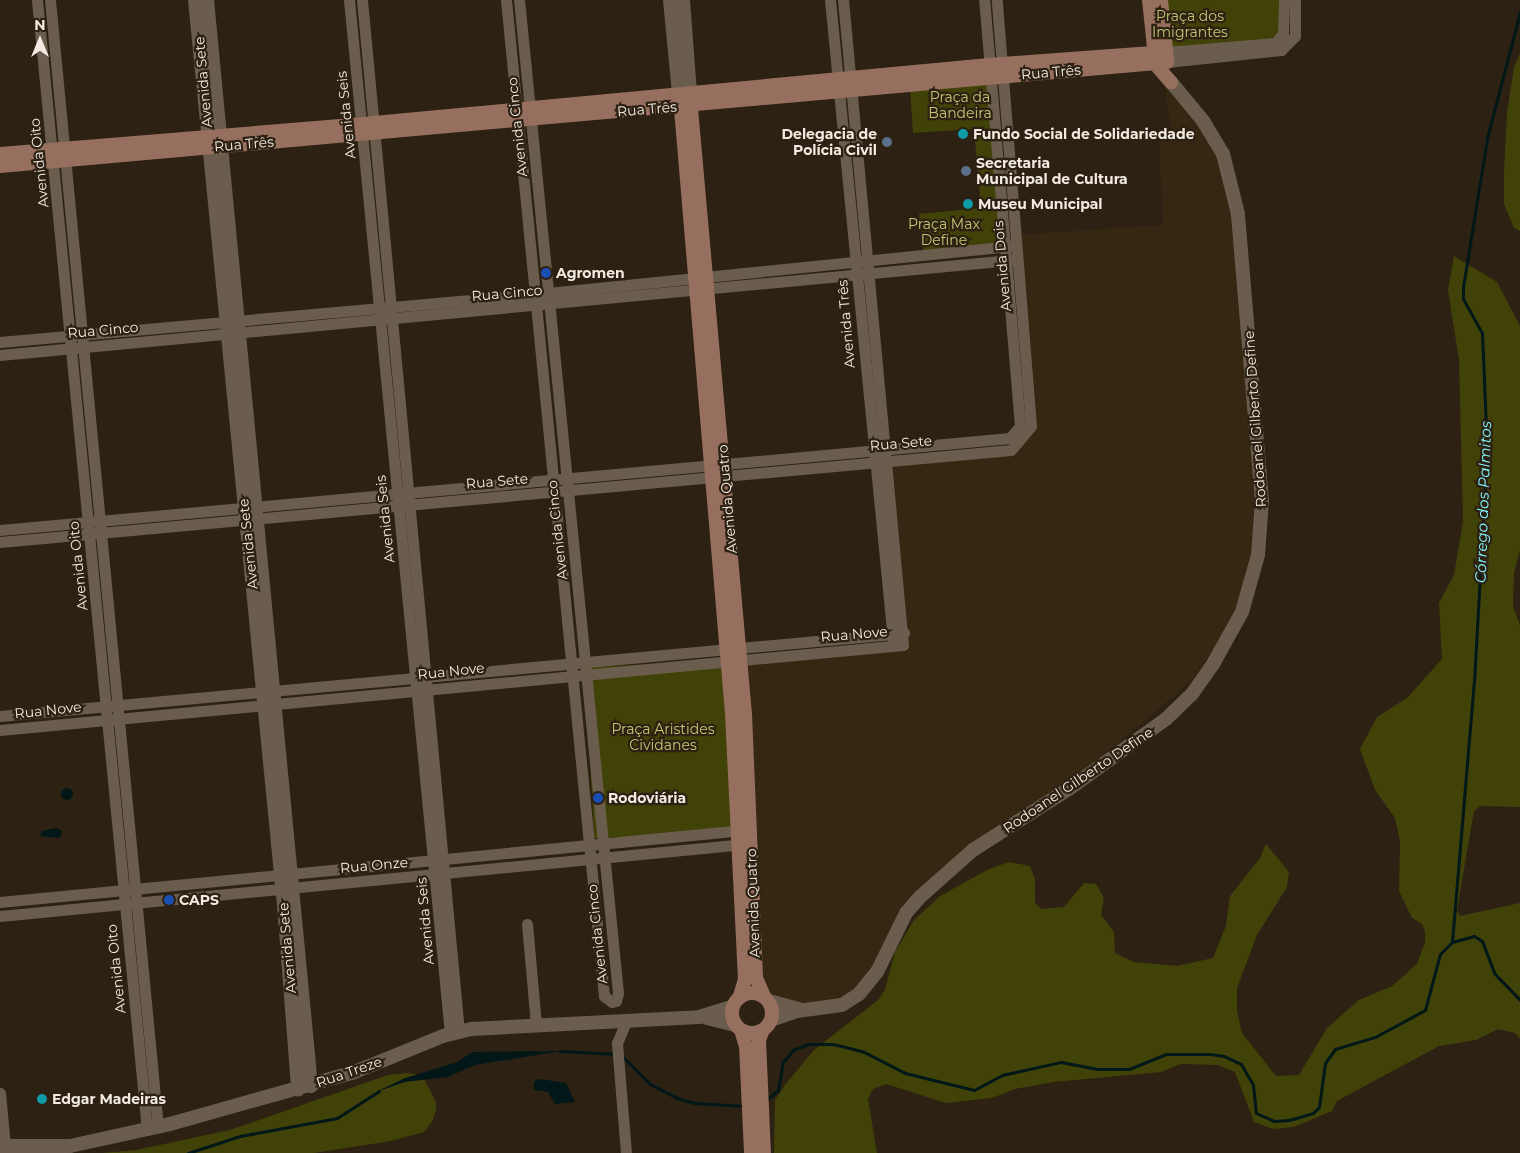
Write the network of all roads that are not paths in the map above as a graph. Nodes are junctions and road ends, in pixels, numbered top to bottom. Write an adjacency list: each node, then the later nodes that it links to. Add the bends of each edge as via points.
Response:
1 (37, 0): 29 (street, Avenida Oito)
2 (50, 0): 29 (street, Avenida Oito)
3 (195, 0): 27 (street, Avenida Sete)
4 (207, 0): 27 (street, Avenida Sete)
5 (349, 0): 26 (street, Avenida Seis)
6 (362, 0): 26 (street, Avenida Seis)
7 (506, 0): 25 (street, Avenida Cinco)
8 (519, 0): 25 (street, Avenida Cinco)
9 (670, 0): 24 (street, Avenida Quatro)
10 (682, 0): 24 (street, Avenida Quatro)
11 (830, 0): 23 (street, Avenida Três)
12 (842, 0): 23 (street, Avenida Três)
13 (984, 0): 21 (street, Avenida Dois)
14 (997, 0): 21 (street, Avenida Dois)
15 (1149, 0): 20 (main road)
16 (1161, 0): 20 (main road)
17 (1284, 0): 19 (street)
18 (1295, 0): 19 (street, via 1296,28)
19 (1287, 39): 20 (street, Rua Três, via 1275,52)
20 (1161, 57): 21 (main road, Rua Três); 22 (main road, Rodoanel Gilberto Define)
21 (996, 70): 23 (main road, Rua Três); 31 (street, Avenida Dois)
22 (1171, 82): 111 (street, Rodoanel Gilberto Define, via 1204,122 1223,154 1238,214 1262,501 1258,555 1242,612 1229,639 1197,687 1166,719 1078,783 973,850 937,880 906,913 877,972 859,994 842,1005)
23 (845, 85): 24 (main road, Rua Três); 33 (street, Avenida Três); 34 (street, Avenida Três)
24 (685, 99): 25 (main road, Rua Três); 38 (main road, Avenida Quatro)
25 (524, 114): 26 (main road, Rua Três); 41 (street, Avenida Cinco); 43 (street, Avenida Cinco)
26 (368, 128): 27 (main road, Rua Três); 45 (street, Avenida Seis); 46 (street, Avenida Seis)
27 (214, 141): 29 (main road, Rua Três); 50 (street, Avenida Sete)
28 (0, 154): 29 (main road, Rua Três)
29 (59, 155): 30 (main road, Rua Três); 51 (street, Avenida Oito)
30 (0, 166)
31 (1009, 246): 32 (street, Avenida Dois); 33 (street, Rua Cinco)
32 (1011, 260): 35 (street, Rua Cinco); 59 (street, Avenida Dois)
33 (869, 261): 34 (street, Rua Cinco); 35 (street, Avenida Três)
34 (855, 262): 36 (street, Avenida Três); 38 (street, Rua Cinco)
35 (869, 274): 36 (street, Rua Cinco); 61 (street, Avenida Três)
36 (856, 276): 38 (street, Rua Cinco); 62 (street, Avenida Três)
37 (641, 283): 38 (street, Rua Cinco); 39 (street, Rua Cinco); 40 (street)
38 (701, 283): 40 (street, Rua Cinco); 65 (main road, Avenida Quatro)
39 (600, 287): 41 (street, Rua Cinco); 44 (street)
40 (642, 295): 44 (street, Rua Cinco)
41 (548, 298): 43 (street, Rua Cinco); 44 (street, Rua Cinco); 68 (street, Avenida Cinco)
42 (474, 299): 43 (street, Rua Cinco); 46 (street, Rua Cinco); 47 (street)
43 (536, 299): 47 (street, Rua Cinco); 69 (street, Avenida Cinco)
44 (600, 299)
45 (379, 307): 46 (street, Rua Cinco); 48 (street, Avenida Seis); 50 (street, Rua Cinco)
46 (391, 307): 48 (street, Avenida Seis)
47 (475, 311): 48 (street, Rua Cinco)
48 (386, 320): 50 (street, Rua Cinco); 57 (street, Avenida Seis); 58 (street, Avenida Seis)
49 (176, 325): 50 (street, Rua Cinco); 51 (street, Rua Cinco); 52 (street)
50 (232, 327): 52 (street, Rua Cinco); 72 (street, Avenida Sete)
51 (77, 334): 53 (street, Rua Cinco); 54 (street, Avenida Oito); 55 (street, Avenida Oito)
52 (177, 338): 54 (street, Rua Cinco)
53 (5, 341): 56 (street)
54 (85, 347): 55 (street, Rua Cinco); 73 (street, Avenida Oito)
55 (72, 348): 56 (street, Rua Cinco); 74 (street, Avenida Oito)
56 (6, 354)
57 (400, 401): 58 (street); 70 (street, Avenida Seis)
58 (388, 402): 71 (street, Avenida Seis)
59 (1019, 434): 61 (street, Rua Sete, via 1010,450 978,446)
60 (821, 453): 62 (street, Rua Sete); 63 (street); 65 (street, Rua Sete)
61 (887, 454): 62 (street, Rua Sete); 81 (street, Avenida Três)
62 (873, 455): 63 (street, Rua Sete); 81 (street, Avenida Três)
63 (823, 465): 65 (street, Rua Sete)
64 (662, 468): 65 (street, Rua Sete); 66 (street, Rua Sete); 67 (street)
65 (719, 469): 67 (street, Rua Sete); 82 (main road, Avenida Quatro)
66 (619, 479): 67 (street, Rua Sete); 68 (street, Rua Sete)
67 (664, 480)
68 (567, 484): 69 (street, Rua Sete); 78 (street, Avenida Cinco)
69 (554, 485): 70 (street, Rua Sete); 79 (street, Avenida Cinco)
70 (410, 498): 71 (street, Rua Sete); 80 (street, Avenida Seis)
71 (398, 499): 72 (street, Rua Sete); 80 (street, Avenida Seis)
72 (250, 512): 73 (street, Rua Sete); 76 (street, Rua Sete); 88 (street, Avenida Sete)
73 (101, 521): 74 (street, Rua Sete); 76 (street, Avenida Oito)
74 (89, 522): 75 (street, Rua Sete); 76 (street, Avenida Oito)
75 (0, 530)
76 (96, 533): 77 (street, Rua Sete); 89 (street, Avenida Oito)
77 (0, 542)
78 (574, 555): 79 (street); 83 (street, Avenida Cinco)
79 (561, 556): 84 (street, Avenida Cinco)
80 (410, 564): 85 (street, Avenida Seis)
81 (899, 639): 82 (street, Rua Nove)
82 (734, 654): 83 (street, Rua Nove); 94 (main road, Avenida Quatro)
83 (585, 667): 84 (street, Rua Nove); 96 (street, Avenida Cinco)
84 (572, 668): 85 (street, Rua Nove); 95 (street, Avenida Cinco)
85 (422, 683): 86 (street, Rua Nove); 87 (street, Rua Nove); 99 (street, Avenida Seis)
86 (341, 685): 87 (street); 88 (street, Rua Nove)
87 (341, 697): 88 (street, Rua Nove)
88 (268, 698): 89 (street, Rua Nove); 91 (street, Rua Nove); 100 (street, Avenida Sete)
89 (112, 706): 90 (street, Rua Nove); 91 (street, Avenida Oito); 92 (street, Avenida Oito)
90 (0, 716)
91 (119, 718): 92 (street, Rua Nove); 101 (street, Avenida Oito)
92 (107, 719): 93 (street, Rua Nove); 102 (street, Avenida Oito)
93 (0, 730)
94 (744, 837): 96 (street, Rua Onze); 97 (street, Rua Onze); 106 (main road, Avenida Quatro)
95 (588, 846): 96 (street, Rua Onze); 98 (street, Avenida Cinco); 99 (street, Rua Onze)
96 (602, 846): 97 (street, Avenida Cinco)
97 (604, 858): 98 (street, Rua Onze); 98 (street, Avenida Cinco, via 618,993 616,1001 612,1002 604,996)
98 (590, 859): 99 (street, Rua Onze)
99 (440, 868): 100 (street, Rua Onze); 117 (street, Avenida Seis)
100 (287, 882): 101 (street, Rua Onze); 104 (street, Rua Onze); 119 (street, Avenida Sete)
101 (135, 889): 102 (street, Rua Onze); 104 (street, Avenida Oito)
102 (123, 890): 103 (street, Rua Onze); 105 (street, Avenida Oito)
103 (0, 902)
104 (136, 903): 105 (street, Rua Onze); 122 (street, Avenida Oito)
105 (124, 904): 107 (street, Rua Onze); 122 (street, Avenida Oito)
106 (747, 911): 109 (main road, Avenida Quatro, via 756,978); 110 (main road, Avenida Quatro, via 744,979)
107 (0, 916)
108 (527, 924): 114 (street)
109 (766, 999): 110 (main road, via 750,992); 111 (street, Rodoanel Gilberto Define); 115 (main road)
110 (736, 1002): 112 (street, Rua Treze); 116 (main road)
111 (803, 1010): 115 (street, Rodoanel Gilberto Define)
112 (699, 1017): 113 (street, Rua Treze); 116 (street, Rua Treze)
113 (627, 1020): 114 (street, Rua Treze); 124 (street, via 617,1043)
114 (536, 1024): 117 (street, Rua Treze)
115 (767, 1025): 116 (main road, via 753,1033); 118 (main road)
116 (738, 1027): 118 (main road)
117 (455, 1033): 119 (street, Rua Treze)
118 (753, 1061): 121 (main road)
119 (304, 1087): 122 (street, Rua Treze)
120 (0, 1093): 123 (street)
121 (756, 1118): 125 (main road); 126 (main road)
122 (152, 1128): 123 (street, Rua Treze, via 70,1146)
123 (2, 1146)
124 (626, 1153)
125 (751, 1153)
126 (764, 1153)

